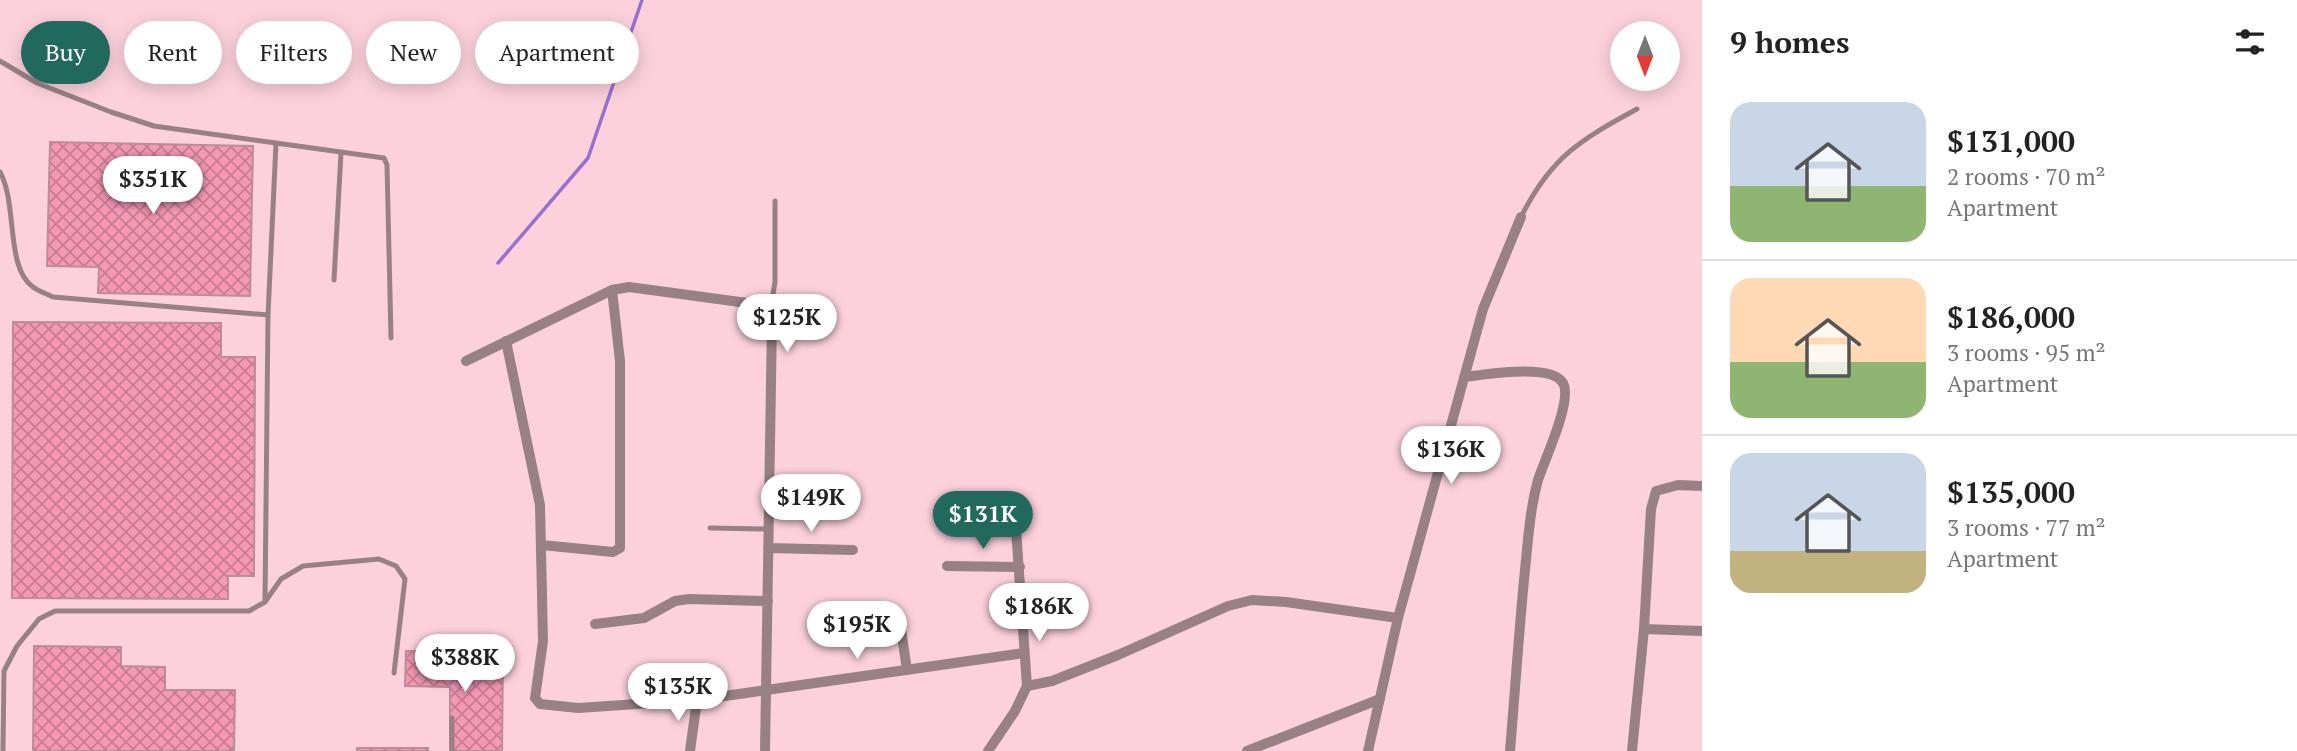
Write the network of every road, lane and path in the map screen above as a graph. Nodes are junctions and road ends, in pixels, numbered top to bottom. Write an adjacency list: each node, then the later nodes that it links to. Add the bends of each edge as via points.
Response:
1 (0, 61): 3 (lane, via 37,83 154,125)
2 (1637, 109): 7 (lane, via 1556,162)
3 (276, 143): 4 (lane); 11 (lane)
4 (341, 153): 8 (lane); 12 (lane, via 384,158 387,165)
5 (0, 172): 11 (lane, via 12,205 16,261 31,286 53,297)
6 (775, 201): 10 (lane, via 775,282)
7 (1521, 217): 15 (street, via 1483,309)
8 (334, 280)
9 (612, 289): 10 (street, via 629,287 762,305); 13 (street); 20 (street, via 620,361 620,548 612,552)
10 (770, 312): 19 (street)
11 (268, 315): 26 (lane)
12 (391, 338)
13 (506, 341): 14 (street); 20 (street, via 540,505)
14 (466, 361)
15 (1464, 377): 28 (street); 47 (street, via 1531,372 1555,377 1563,383 1565,394 1532,507)
16 (1702, 486): 30 (street, via 1678,485 1656,491)
17 (1015, 515): 24 (street)
18 (709, 528): 19 (lane)
19 (769, 529): 21 (street)
20 (542, 545): 38 (street, via 543,641 535,698 540,704 578,708)
21 (768, 548): 22 (street); 25 (street)
22 (852, 551)
23 (947, 566): 24 (street)
24 (1020, 567): 32 (street)
25 (768, 601): 29 (street, via 689,599 644,618); 36 (street)
26 (265, 602): 34 (lane, via 281,579 303,566 379,559 396,566 405,579); 40 (lane, via 249,611 55,611 39,619 4,671)
27 (899, 616): 33 (street)
28 (1398, 618): 35 (street, via 1252,600 1052,681); 37 (street)
29 (595, 624)
30 (1644, 629): 31 (street); 48 (street)
31 (1702, 631)
32 (1024, 653): 33 (street); 35 (street)
33 (907, 670): 36 (street)
34 (394, 673)
35 (1027, 686): 44 (street)
36 (766, 690): 38 (street); 43 (street)
37 (1380, 699): 45 (street); 46 (street)
38 (697, 700): 42 (street)
39 (452, 718): 41 (lane)
40 (3, 751)
41 (452, 751)
42 (690, 751)
43 (765, 751)
44 (988, 751)
45 (1247, 751)
46 (1368, 751)
47 (1510, 751)
48 (1632, 751)

